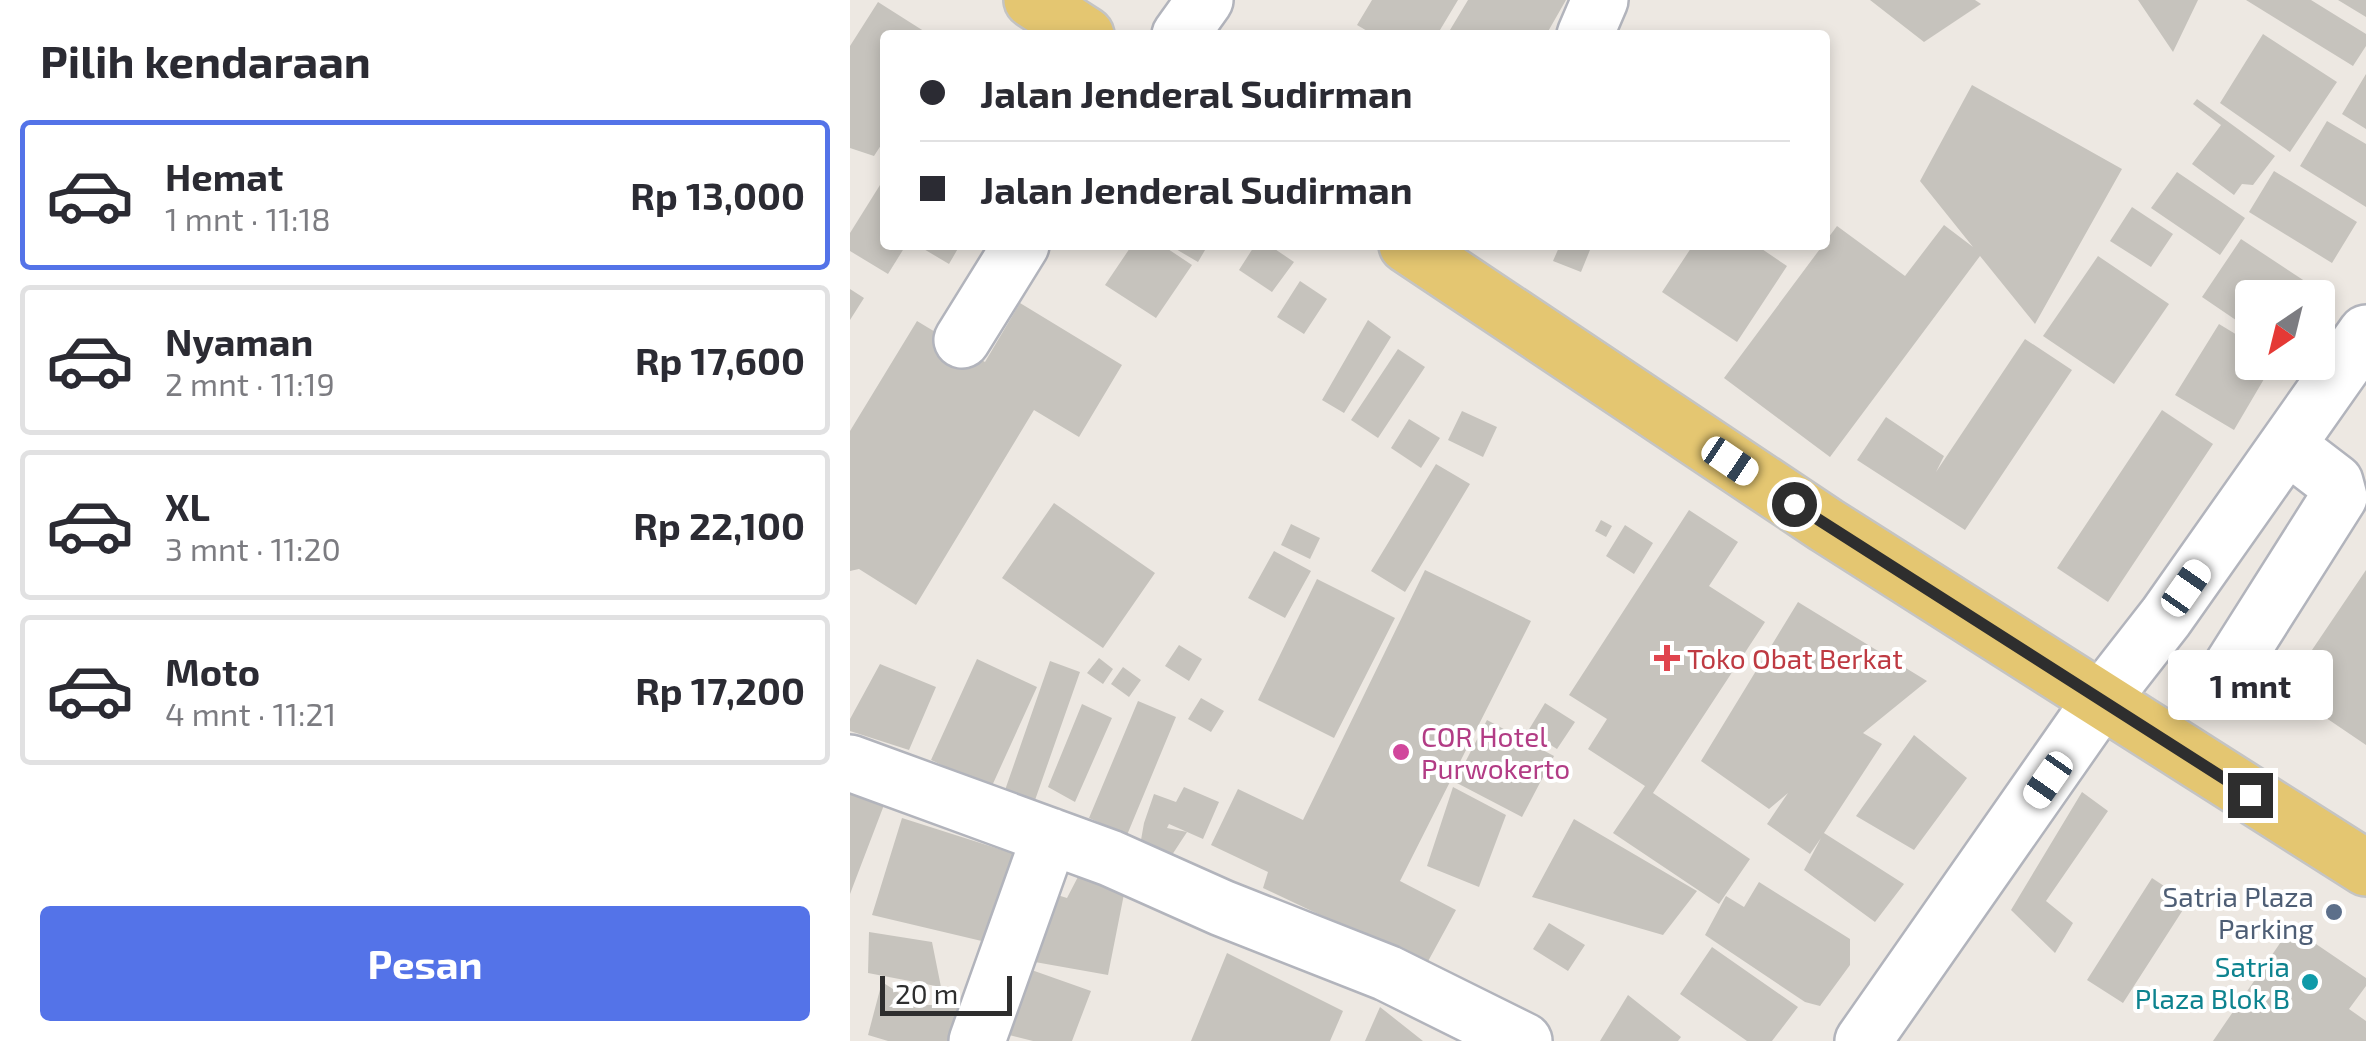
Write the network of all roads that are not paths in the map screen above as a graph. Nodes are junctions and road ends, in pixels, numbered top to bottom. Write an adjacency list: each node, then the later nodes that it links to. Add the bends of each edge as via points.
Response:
1 (1032, 0): 4 (main road)
2 (1204, 0): 5 (street)
3 (1600, 0): 6 (street)
4 (1078, 30)
5 (1183, 30)
6 (1587, 30)
7 (1018, 250): 10 (street)
8 (1428, 251): 13 (main road, via 1826,525)
9 (2366, 333): 11 (street)
10 (962, 340)
11 (2288, 446): 12 (street, via 2335,482 2339,498); 13 (street)
12 (2232, 666)
13 (2102, 699): 16 (main road); 19 (street)
14 (850, 763): 15 (street)
15 (1050, 836): 17 (street); 18 (street, via 1387,973)
16 (2366, 868)
17 (976, 1041)
18 (1524, 1041)
19 (1863, 1041)

